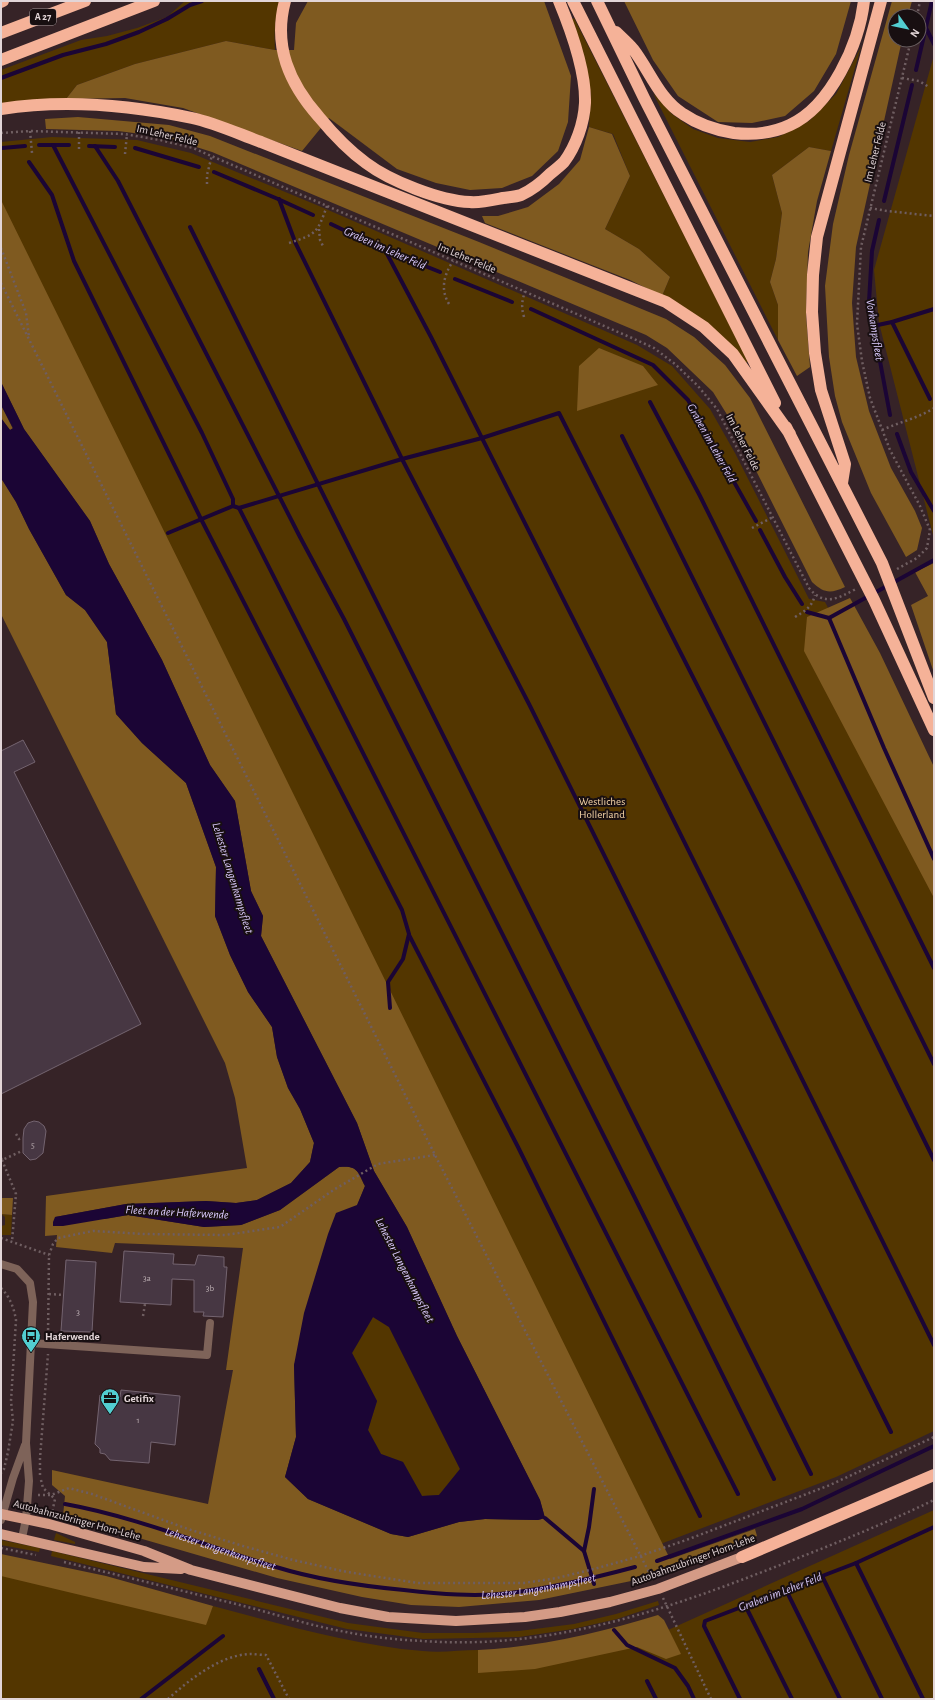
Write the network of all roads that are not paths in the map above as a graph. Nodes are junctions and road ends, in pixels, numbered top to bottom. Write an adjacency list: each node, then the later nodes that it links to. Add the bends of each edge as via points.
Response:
1 (85, 1): 10 (highway, A 27)
2 (154, 1): 11 (highway)
3 (285, 1): 4 (highway, via 281,22 281,47 289,73 306,103 338,140 367,164 396,180 437,197 470,202 520,196 538,186 564,162 581,128 585,103 583,80 574,43)
4 (559, 1)
5 (573, 1): 13 (highway)
6 (597, 1): 9 (highway)
7 (864, 1): 9 (highway, via 856,35 845,64 829,91 812,109 790,125 748,135 714,130 681,114 664,97 633,50)
8 (881, 1): 14 (highway, via 817,238 813,275 815,353 822,390 845,464)
9 (608, 24): 14 (highway)
10 (1, 33)
11 (1, 60)
12 (1, 109): 13 (highway, via 41,105 116,106 193,118 261,142 666,302 704,327 733,354)
13 (790, 434): 16 (highway, via 874,600)
14 (842, 483): 15 (highway, via 882,563)
15 (934, 698)
16 (934, 730)
17 (1, 1264): 19 (street, via 17,1269 30,1283 33,1302)
18 (210, 1323): 19 (street, via 207,1355)
19 (31, 1343): 20 (street)
20 (26, 1443): 22 (street); 23 (street)
21 (934, 1475): 26 (highway, Autobahnzubringer Horn-Lehe)
22 (1, 1516): 23 (main road, Autobahnzubringer Horn-Lehe)
23 (26, 1519): 25 (street); 27 (main road, Autobahnzubringer Horn-Lehe, via 144,1551)
24 (1, 1534): 25 (main road, Autobahnzubringer Horn-Lehe)
25 (22, 1538): 27 (main road, Autobahnzubringer Horn-Lehe, via 144,1567)
26 (742, 1557): 27 (main road, Autobahnzubringer Horn-Lehe, via 658,1588 602,1603 525,1617 456,1622 388,1617 340,1608)
27 (191, 1570)

